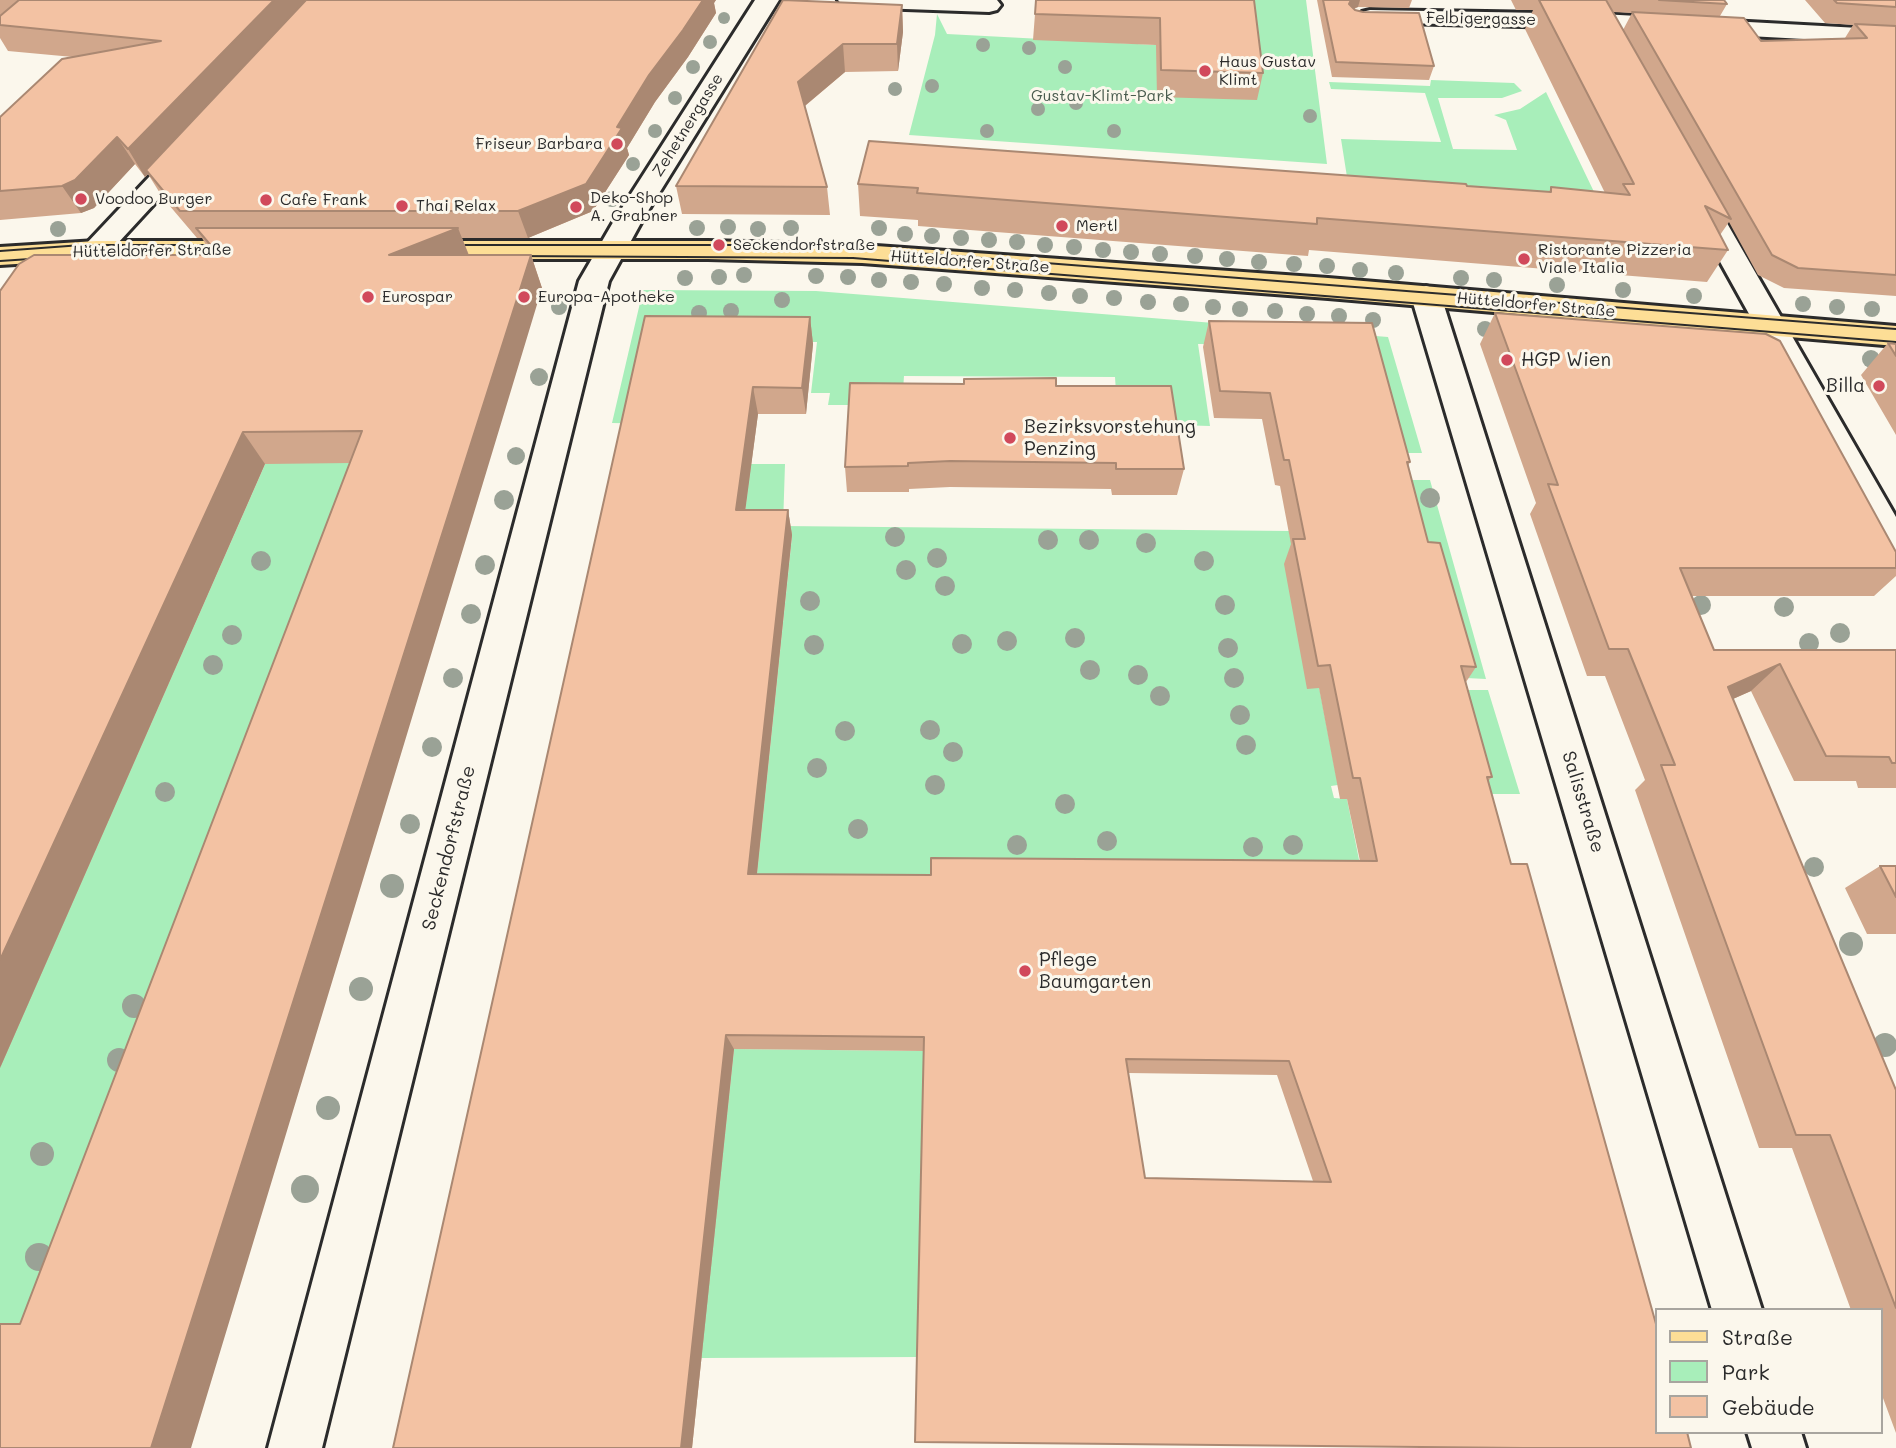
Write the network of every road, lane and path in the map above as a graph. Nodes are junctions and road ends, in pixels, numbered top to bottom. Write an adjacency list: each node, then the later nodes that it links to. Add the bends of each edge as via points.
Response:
1 (767, 0): 13 (street, Zehetnergasse)
2 (850, 0): 3 (street)
3 (989, 5)
4 (1596, 11): 5 (street, Felbigergasse); 6 (street, Felbigergasse); 7 (street)
5 (1359, 17)
6 (1896, 37)
7 (1615, 45)
8 (204, 133): 10 (street)
9 (1686, 176): 18 (street)
10 (96, 250): 11 (main road, Hütteldorfer Straße); 14 (main road, Hütteldorfer Straße)
11 (291, 250)
12 (386, 250): 13 (main road, Hütteldorfer Straße)
13 (610, 250): 17 (main road, Hütteldorfer Straße, via 862,254); 22 (street, Seckendorfstraße, via 594,281)
14 (30, 253): 15 (main road, Hütteldorfer Straße); 16 (street)
15 (0, 256)
16 (18, 281)
17 (1426, 296): 18 (main road, Hütteldorfer Straße); 21 (street, Salisstraße)
18 (1768, 325): 19 (main road, Hütteldorfer Straße); 20 (street)
19 (1896, 336)
20 (1896, 548)
21 (1736, 1308)
22 (295, 1448)

